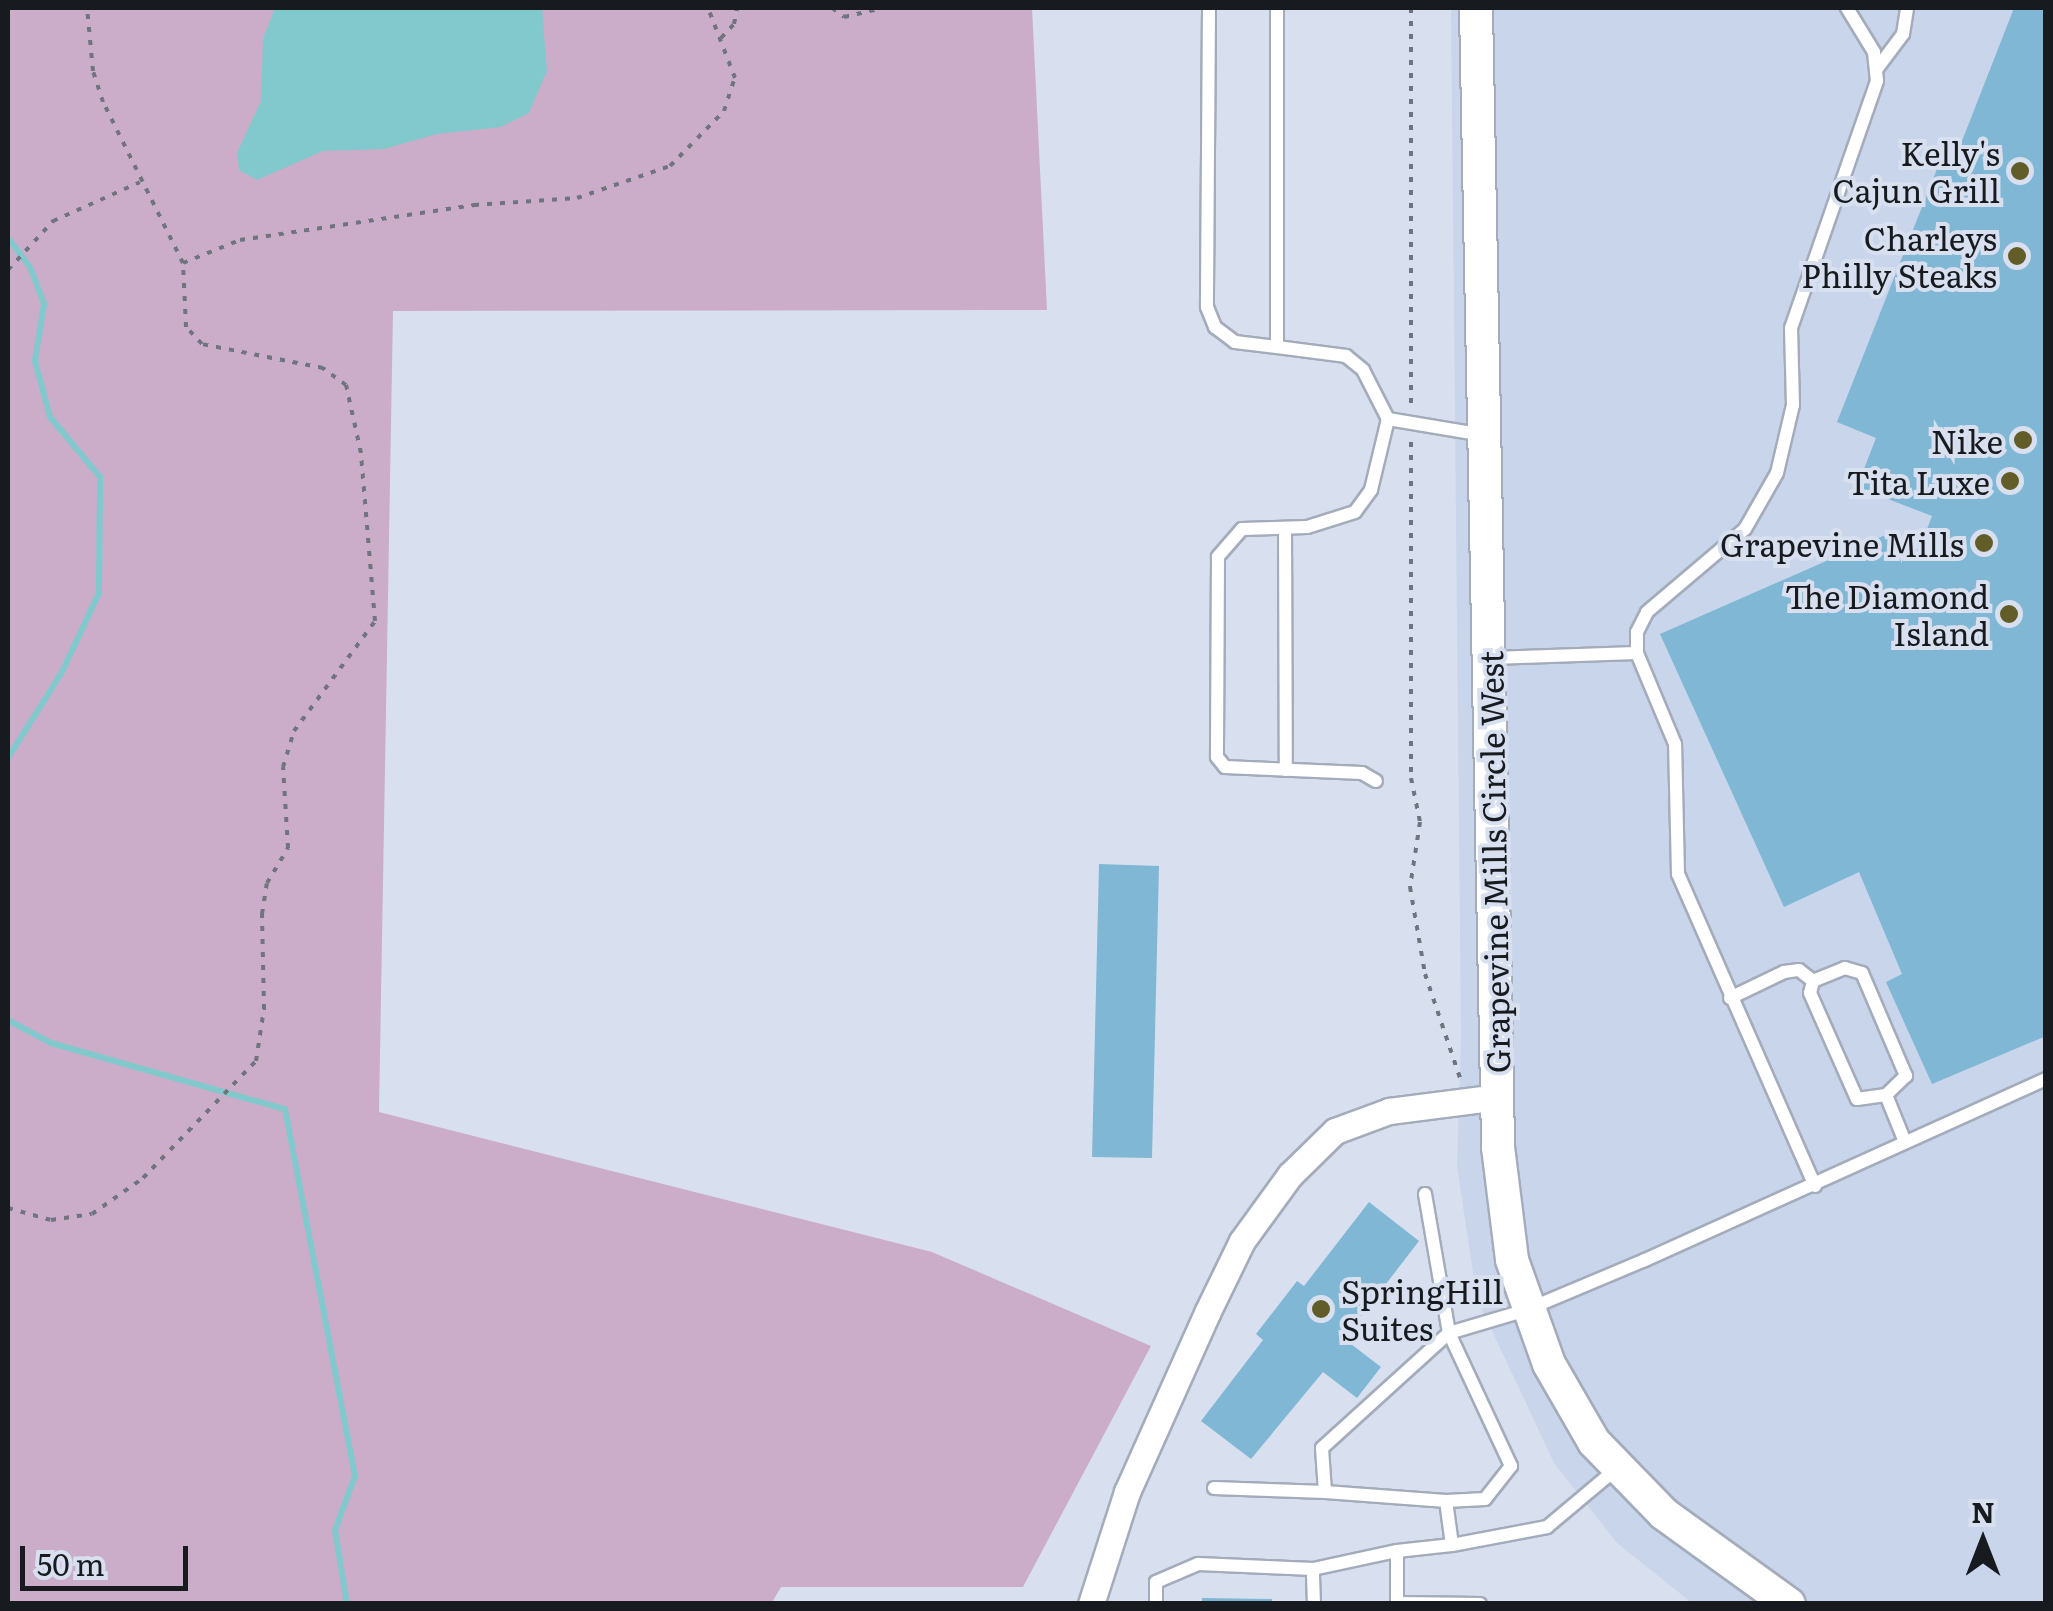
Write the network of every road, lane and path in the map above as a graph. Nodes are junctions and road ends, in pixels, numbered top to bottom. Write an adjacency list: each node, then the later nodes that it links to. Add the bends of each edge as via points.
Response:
1 (87, 8): 14 (path, via 92,71)
2 (708, 8): 12 (path)
3 (737, 8): 12 (path)
4 (832, 8): 5 (path, via 844,17)
5 (882, 8)
6 (1208, 8): 17 (lane, via 1206,307 1215,327 1236,342)
7 (1277, 8): 17 (lane)
8 (1410, 8): 19 (path)
9 (1476, 8): 20 (street, Grapevine Mills Circle West)
10 (1848, 8): 13 (lane, via 1862,24)
11 (1907, 8): 13 (lane, via 1903,34)
12 (721, 38): 15 (path, via 735,78 724,111 670,166 633,182 577,198 474,205 240,240)
13 (1876, 70): 22 (lane, via 1791,328 1793,405 1777,473 1736,538 1647,612)
14 (140, 182): 15 (path, via 162,211); 16 (path, via 91,199 30,240)
15 (183, 263): 34 (path, via 186,327 202,344 324,368 346,385 361,453 375,620 294,731 283,767 288,848 267,883 262,914 258,979 264,1009 256,1061 143,1178 92,1214 52,1220)
16 (8, 270)
17 (1277, 347): 18 (lane, via 1346,356 1363,370)
18 (1388, 419): 19 (lane); 21 (lane, via 1372,490 1355,512 1336,522)
19 (1411, 423): 20 (lane); 30 (path, via 1411,778 1420,822 1410,887 1425,974)
20 (1484, 435): 23 (street, Grapevine Mills Circle West)
21 (1285, 528): 24 (lane); 24 (lane, via 1242,529 1218,557 1217,757 1225,767)
22 (1636, 652): 23 (lane); 27 (lane, via 1675,744 1678,874)
23 (1488, 658): 30 (street, Grapevine Mills Circle West)
24 (1286, 770): 25 (lane, via 1362,773)
25 (1376, 781)
26 (1813, 981): 27 (lane, via 1799,970 1784,972); 29 (lane, via 1810,994 1857,1099); 29 (lane, via 1845,968 1862,973 1906,1076)
27 (1730, 998): 32 (lane)
28 (2046, 1080): 31 (lane)
29 (1886, 1095): 31 (lane)
30 (1482, 1099): 35 (street, Grapevine Mills Circle West); 45 (street, via 1389,1111 1336,1131 1290,1175 1242,1241 1206,1313 1127,1492)
31 (1905, 1142): 32 (lane)
32 (1815, 1186): 35 (lane)
33 (1425, 1194): 36 (lane)
34 (8, 1208)
35 (1526, 1310): 36 (lane); 37 (street, Grapevine Mills Circle West, via 1567,1403)
36 (1449, 1333): 39 (lane, via 1322,1448); 40 (lane, via 1511,1466 1484,1500)
37 (1618, 1467): 41 (lane, via 1547,1527); 49 (street, Grapevine Mills Circle West, via 1664,1514)
38 (1214, 1488): 39 (lane)
39 (1325, 1492): 40 (lane)
40 (1446, 1501): 41 (lane)
41 (1452, 1545): 42 (lane)
42 (1398, 1552): 43 (lane); 44 (lane)
43 (1313, 1568): 46 (lane, via 1198,1564 1156,1582); 47 (lane)
44 (1397, 1603): 48 (lane)
45 (1091, 1604)
46 (1156, 1604)
47 (1314, 1604)
48 (1480, 1604)
49 (1790, 1604)

